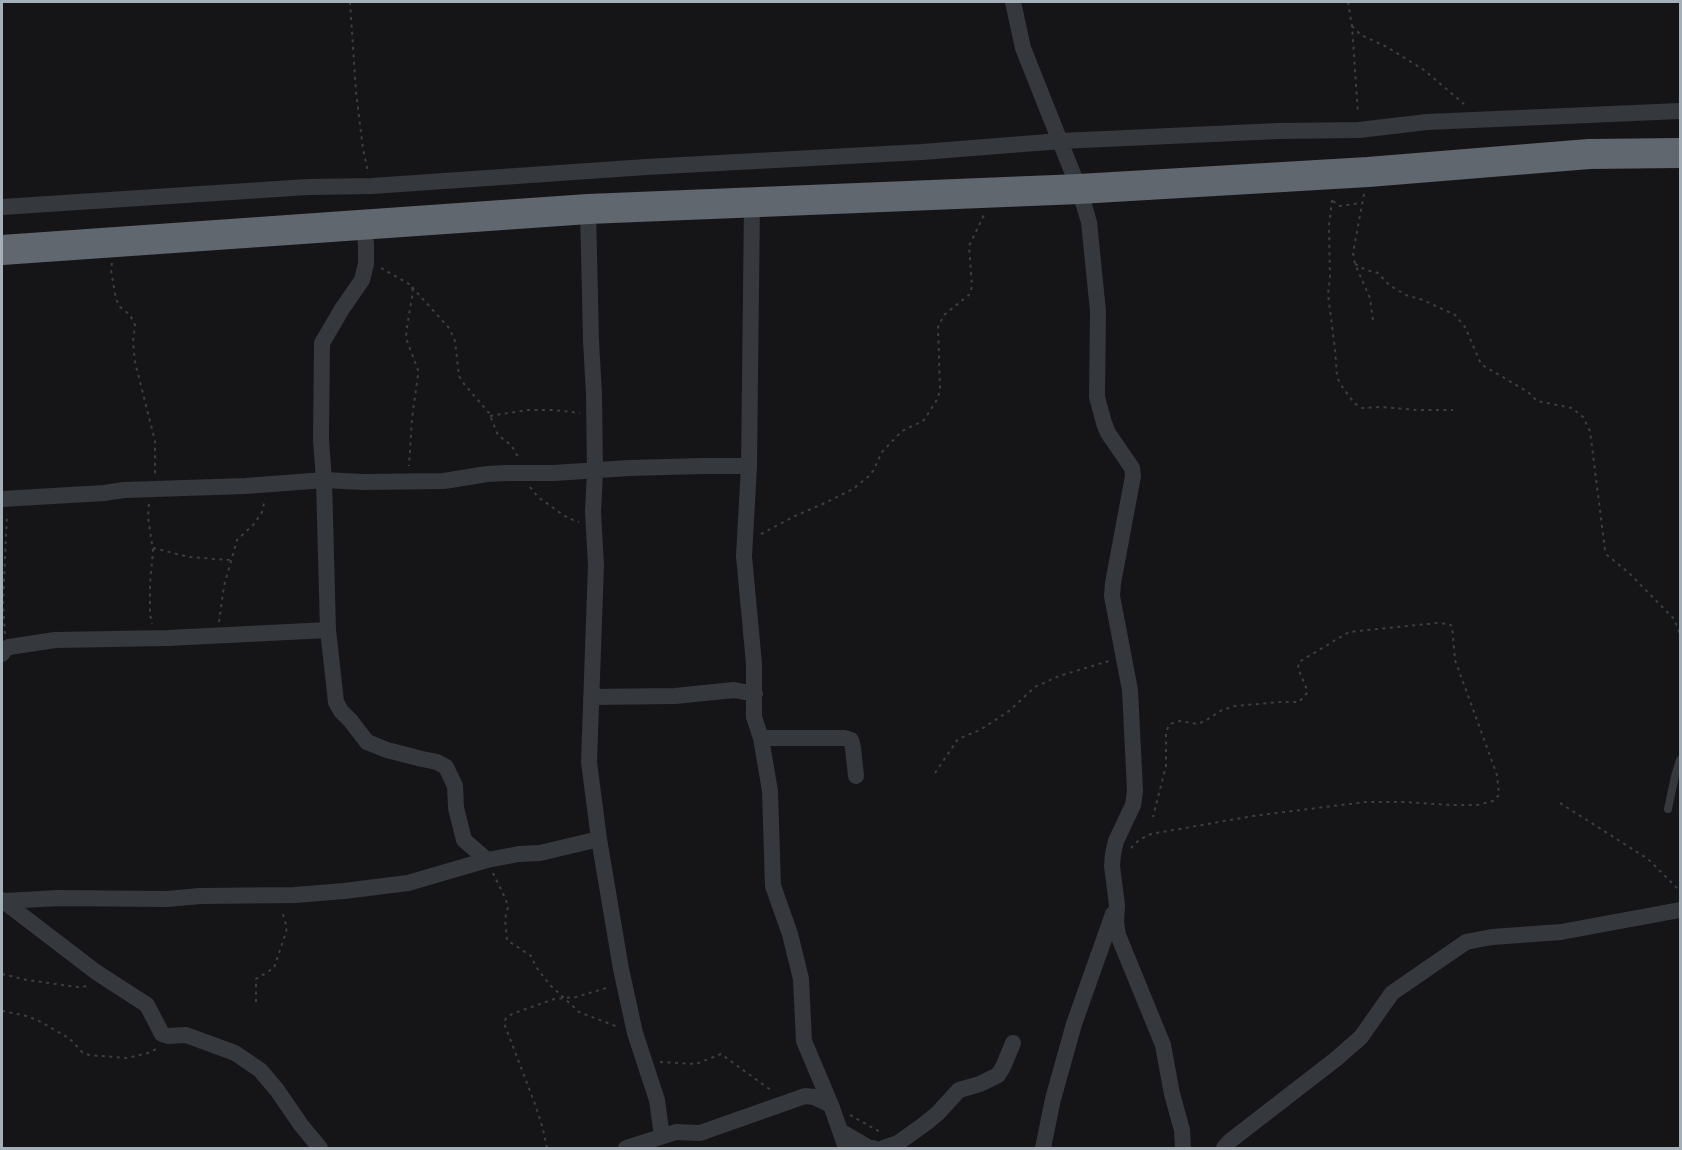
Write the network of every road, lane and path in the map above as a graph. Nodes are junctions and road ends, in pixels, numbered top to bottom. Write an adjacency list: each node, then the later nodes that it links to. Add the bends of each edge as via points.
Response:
1 (350, 2): 11 (path, via 356,92)
2 (1013, 2): 8 (street, via 1023,48)
3 (1348, 2): 4 (path)
4 (1352, 26): 6 (path, via 1424,70); 7 (path)
5 (1680, 111): 6 (street)
6 (1484, 118): 7 (street)
7 (1359, 130): 8 (street)
8 (1060, 141): 11 (street); 12 (street)
9 (1680, 153): 10 (highway, via 1589,154)
10 (1368, 172): 12 (highway); 22 (path, via 1353,253)
11 (372, 186): 16 (street)
12 (1079, 189): 13 (highway); 45 (street, via 1092,233 1098,311 1097,397 1108,433 1134,476 1112,591)
13 (1002, 192): 15 (highway); 38 (path, via 969,246 970,294 944,315 938,327 940,388 926,417 902,431 882,452 869,476 853,489 762,533)
14 (1332, 200): 25 (path, via 1328,294 1341,385 1362,408)
15 (752, 202): 17 (highway); 28 (street)
16 (2, 207)
17 (588, 209): 18 (highway); 26 (street)
18 (363, 224): 19 (highway); 21 (street)
19 (116, 243): 20 (highway); 34 (path, via 111,270 116,299 135,325 135,362 155,441)
20 (2, 250)
21 (366, 259): 23 (path); 31 (street, via 362,280 322,343)
22 (1355, 264): 24 (path, via 1370,298); 42 (path, via 1377,273 1406,295 1455,315 1465,327 1481,364 1537,400 1572,408 1583,417 1590,431 1607,555 1674,619)
23 (412, 287): 27 (path, via 449,328 455,341 459,376); 32 (path, via 406,338 418,375)
24 (1373, 321)
25 (1453, 410)
26 (594, 415): 27 (path, via 527,410); 29 (street)
27 (490, 416): 30 (path, via 498,435 511,445)
28 (749, 466): 29 (street); 38 (street)
29 (595, 472): 30 (street); 36 (street)
30 (526, 473): 32 (street); 36 (path, via 534,493 559,512 577,522)
31 (324, 480): 32 (street); 33 (street); 40 (street)
32 (409, 481)
33 (273, 484): 34 (street); 39 (path, via 254,524 237,540)
34 (152, 489): 35 (street); 37 (path, via 148,517)
35 (5, 499): 44 (path)
36 (593, 522): 47 (street, via 596,565)
37 (153, 548): 39 (path, via 189,557); 43 (path, via 152,623)
38 (744, 556): 46 (street)
39 (230, 560): 41 (path)
40 (328, 630): 41 (street); 56 (street, via 340,711 367,742 446,767 455,786 464,840)
41 (218, 634): 43 (street)
42 (1680, 634)
43 (168, 638): 44 (street, via 55,640)
44 (4, 651)
45 (1123, 657): 50 (path, via 1035,687 1009,711 958,739); 57 (street, via 1130,690 1135,791 1133,805 1116,841)
46 (755, 694): 47 (street, via 735,690 675,696); 48 (street, via 754,717)
47 (591, 697): 55 (street, via 589,762)
48 (760, 738): 51 (street, via 845,738 852,743); 74 (street, via 770,791 773,886 801,979 804,1041)
49 (1680, 760): 53 (lane)
50 (935, 773)
51 (856, 776)
52 (1560, 803): 58 (path, via 1648,859)
53 (1668, 809)
54 (1153, 817): 57 (path, via 1166,766 1166,730 1170,724 1205,722 1235,706 1299,702 1307,690 1299,662 1349,632 1437,623 1452,626 1455,660 1497,775 1499,795 1493,801 1450,806 1365,802 1253,816 1151,834 1139,840)
55 (599, 839): 56 (street); 65 (street)
56 (487, 860): 59 (street, via 408,883); 66 (path, via 508,907 507,940 531,956)
57 (1112, 867): 61 (street)
58 (1680, 891)
59 (275, 894): 60 (street); 67 (path, via 287,928 274,968 256,979)
60 (3, 901): 64 (street)
61 (1117, 905): 83 (street, via 1074,1024); 84 (street, via 1118,935 1163,1045)
62 (1680, 910): 85 (street, via 1561,932 1466,942 1392,993 1361,1036)
63 (2, 974): 64 (path, via 76,987)
64 (112, 983): 70 (street, via 147,1005 162,1034)
65 (625, 983): 66 (path); 69 (street)
66 (562, 998): 69 (path, via 579,1012); 79 (path, via 512,1014 504,1023 535,1104)
67 (256, 1002)
68 (2, 1011): 70 (path, via 39,1021 69,1038 82,1052 101,1058 148,1053)
69 (635, 1033): 72 (street)
70 (183, 1035): 78 (street, via 235,1053 260,1070)
71 (1013, 1043): 77 (street, via 998,1075 956,1091 938,1113)
72 (645, 1063): 73 (path, via 696,1064 721,1054 770,1090); 76 (street, via 657,1100)
73 (805, 1096): 74 (street); 76 (street, via 700,1132)
74 (831, 1105): 75 (street); 77 (path, via 869,1125)
75 (840, 1131): 81 (street); 82 (street)
76 (662, 1136): 80 (street)
77 (890, 1146)
78 (320, 1149)
79 (547, 1149)
80 (626, 1149)
81 (846, 1149)
82 (873, 1149)
83 (1043, 1149)
84 (1183, 1149)
85 (1224, 1149)

